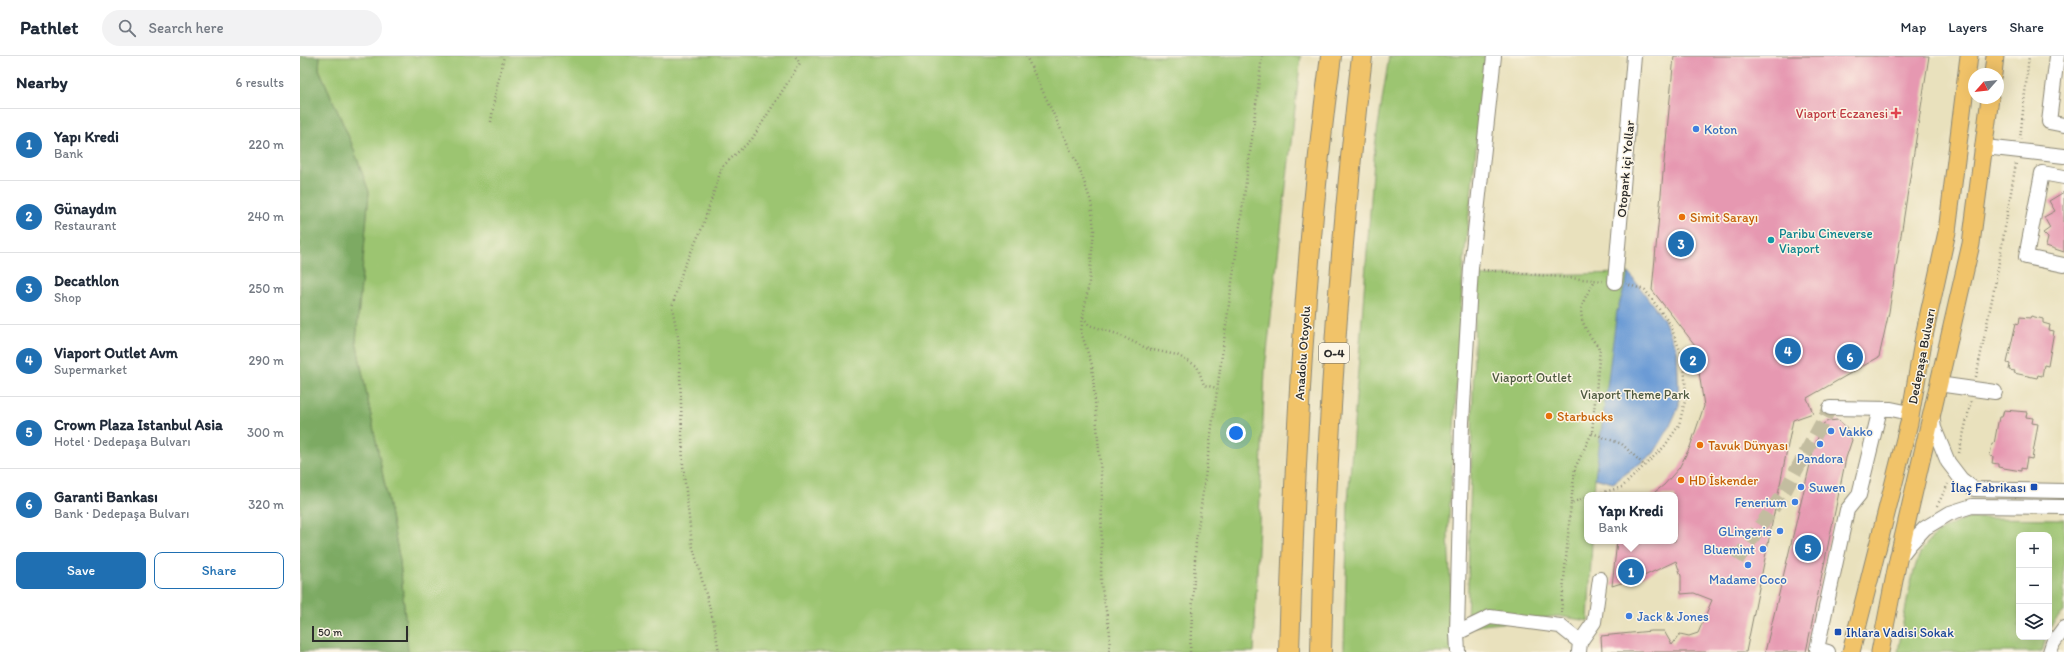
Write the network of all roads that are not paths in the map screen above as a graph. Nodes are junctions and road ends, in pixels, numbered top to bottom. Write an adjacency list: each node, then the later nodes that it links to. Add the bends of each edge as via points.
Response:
1 (1323, 56): 12 (highway)
2 (1331, 56): 12 (highway, Anadolu Otoyolu / O-4)
3 (1362, 56): 33 (highway, O-4, via 1335,324 1323,551)
4 (1494, 56): 29 (street, via 1470,268 1462,422)
5 (1634, 56): 17 (street, Otopark içi Yollar)
6 (1969, 56): 23 (main road, Dedepaşa Bulvarı, via 1947,232)
7 (1995, 56): 9 (main road)
8 (2057, 56): 11 (street, via 2050,122)
9 (1994, 68)
10 (1989, 104): 13 (main road, Dedepaşa Bulvarı)
11 (2064, 125)
12 (1320, 139): 32 (highway, Anadolu Otoyolu / O-4, via 1302,347 1293,493)
13 (1985, 147): 14 (street); 18 (main road, Dedepaşa Bulvarı, via 1971,244)
14 (2064, 156)
15 (2064, 177): 16 (street, via 2042,173 2026,257)
16 (2064, 265)
17 (1615, 282)
18 (1938, 384): 19 (street); 22 (main road, Dedepaşa Bulvarı)
19 (1995, 392)
20 (1830, 408): 21 (street)
21 (1880, 409): 23 (street); 31 (street, via 1859,495 1846,510)
22 (1932, 410): 24 (street, via 1934,428 1943,453 1954,472 1974,489); 26 (main road, Dedepaşa Bulvarı)
23 (1910, 413): 35 (main road, Dedepaşa Bulvarı)
24 (2064, 491)
25 (2064, 507): 26 (street, via 1972,506 1950,513 1925,528)
26 (1898, 560): 36 (main road, Dedepaşa Bulvarı)
27 (1600, 579): 30 (street, via 1594,622)
28 (2064, 628): 37 (street)
29 (1457, 633): 30 (street, via 1490,617 1560,626); 34 (street)
30 (1580, 647)
31 (1820, 651)
32 (1290, 652)
33 (1321, 652)
34 (1458, 652)
35 (1851, 652)
36 (1880, 652)
37 (2050, 652)

